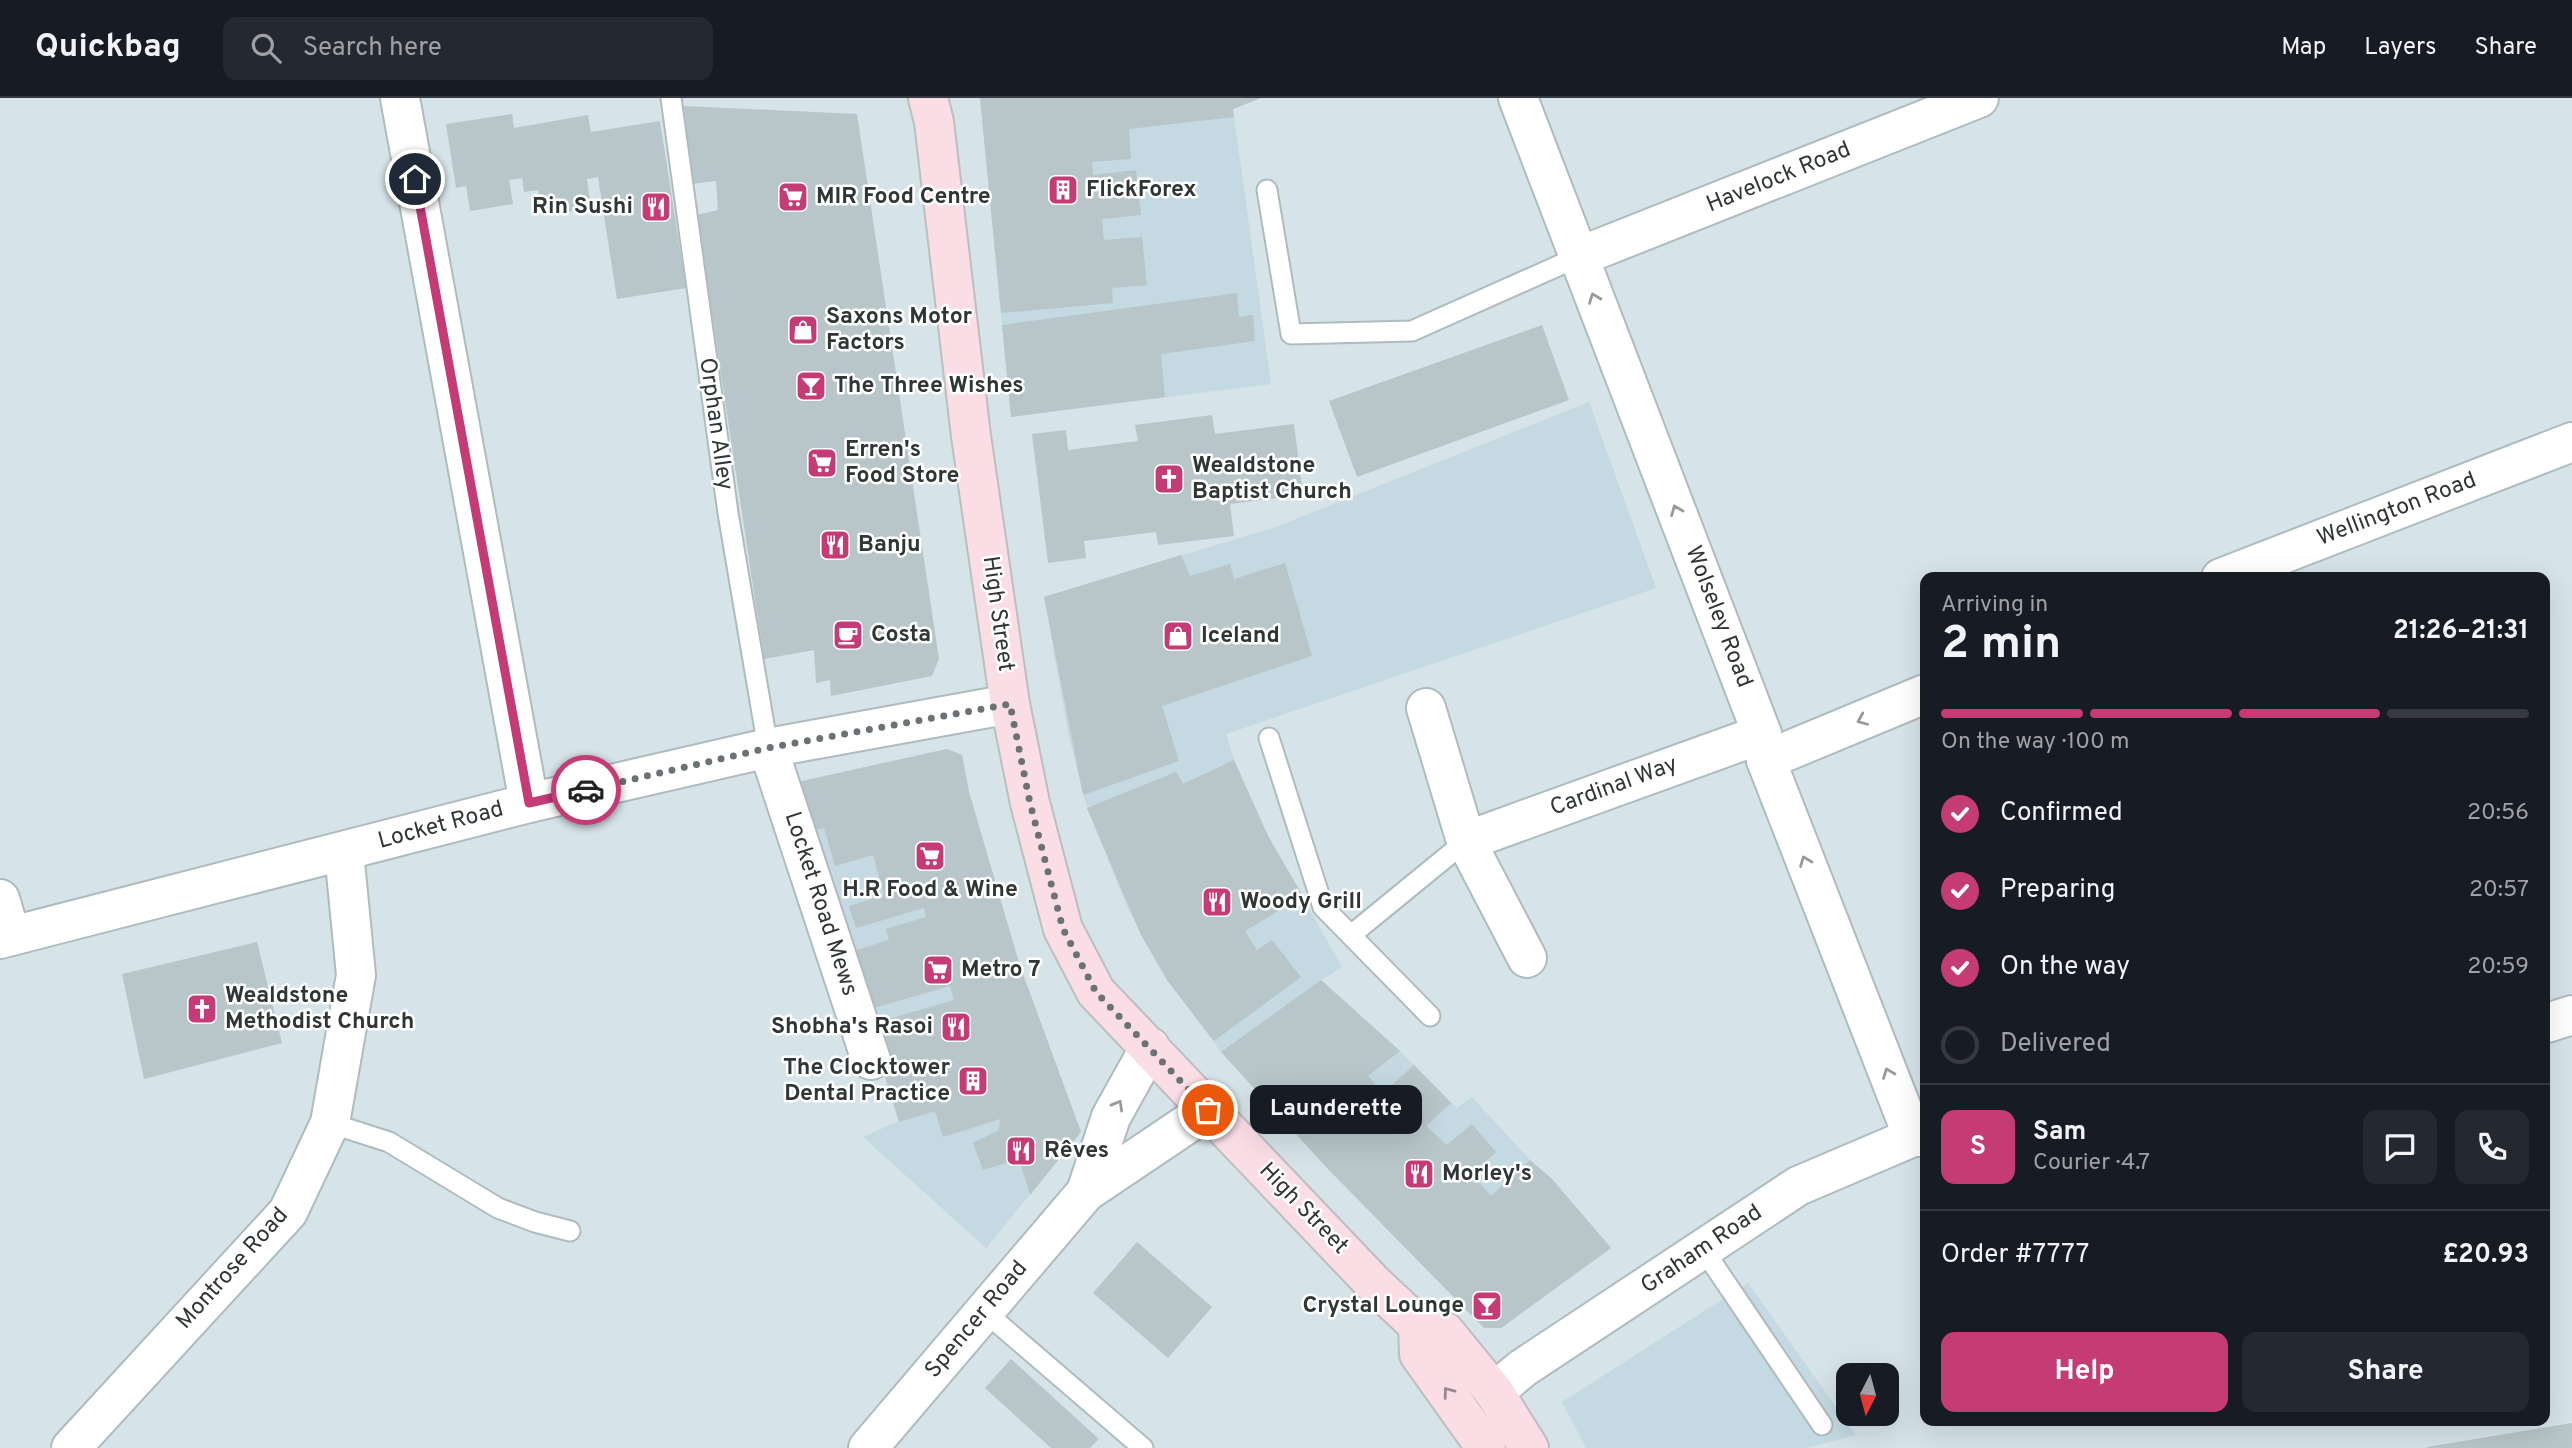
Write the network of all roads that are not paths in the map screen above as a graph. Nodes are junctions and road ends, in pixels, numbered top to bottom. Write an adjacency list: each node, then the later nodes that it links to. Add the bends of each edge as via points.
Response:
1 (400, 98): 16 (street)
2 (671, 98): 15 (lane, Orphan Alley, via 728,513)
3 (928, 98): 11 (main road, High Street)
4 (1518, 98): 7 (street, Wolseley Road)
5 (1979, 98): 7 (street, Havelock Road)
6 (1267, 190): 7 (lane, via 1291,334 1412,331)
7 (1578, 257): 14 (street, Wolseley Road, one-way to 7)
8 (2572, 442): 9 (street, Wellington Road)
9 (2236, 572)
10 (1920, 696): 14 (street, one-way to 14)
11 (1010, 704): 15 (street, Locket Road); 26 (main road, High Street, via 1063,929 1096,992)
12 (1426, 708): 17 (street)
13 (1269, 738): 20 (lane, via 1323,907)
14 (1764, 747): 17 (street, Cardinal Way); 30 (street, Wolseley Road, one-way to 14)
15 (768, 748): 16 (street, Locket Road); 27 (street, Locket Road Mews)
16 (529, 803): 18 (street, Locket Road)
17 (1466, 841): 20 (lane); 22 (street)
18 (344, 852): 21 (street, Locket Road); 29 (street, Montrose Road, via 356,975)
19 (0, 900): 21 (street)
20 (1351, 935): 24 (lane)
21 (6, 938)
22 (1527, 958)
23 (2572, 1015): 25 (street)
24 (1430, 1016)
25 (2550, 1022)
26 (1150, 1047): 28 (main road, High Street); 31 (street, Spencer Road, one-way to 26, via 1111,1117)
27 (871, 1060)
28 (1208, 1110): 31 (street, Spencer Road); 35 (main road, High Street)
29 (330, 1123): 32 (lane, via 389,1142 498,1208); 38 (street, Montrose Road, via 288,1212)
30 (1919, 1137): 33 (street, Graham Road, via 1798,1186)
31 (1086, 1192): 34 (street, Spencer Road)
32 (570, 1231)
33 (1703, 1249): 36 (street, Graham Road); 37 (lane)
34 (985, 1312): 39 (street, Spencer Road); 40 (lane)
35 (1418, 1325): 36 (main road, High Street, via 1445,1332); 41 (main road, one-way to 35, via 1419,1354)
36 (1494, 1392): 42 (main road, High Street)
37 (1822, 1425)
38 (71, 1448)
39 (868, 1448)
40 (1143, 1448)
41 (1486, 1448)
42 (1529, 1448)

